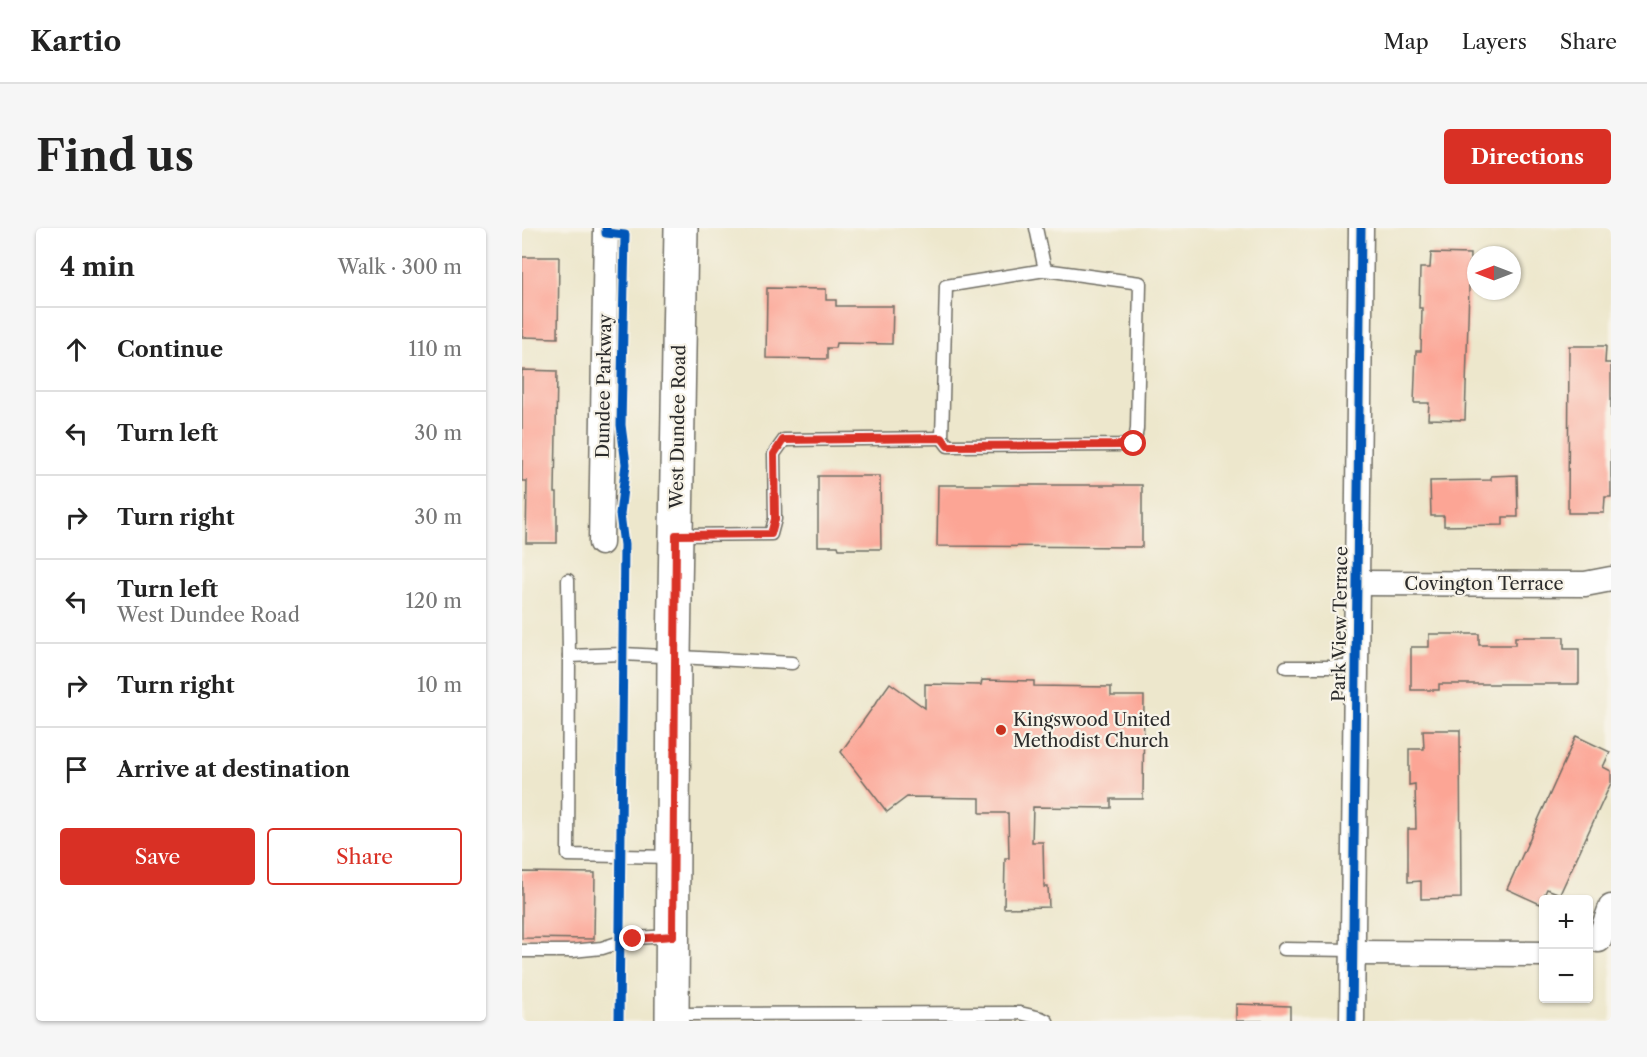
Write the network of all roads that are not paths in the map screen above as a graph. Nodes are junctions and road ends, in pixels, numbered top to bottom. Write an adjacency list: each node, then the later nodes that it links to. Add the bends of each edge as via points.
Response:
1 (606, 228): 8 (street, Dundee Parkway)
2 (681, 228): 7 (main road, West Dundee Road)
3 (1036, 228): 5 (lane)
4 (1361, 228): 11 (street, Park View Terrace)
5 (1045, 270): 6 (lane, via 946,286); 6 (lane, via 1140,283 1134,444 948,446)
6 (942, 438): 7 (lane, via 783,440 774,454 775,519 771,534)
7 (676, 535): 13 (main road, West Dundee Road)
8 (601, 543)
9 (1611, 579): 11 (street, Covington Terrace, via 1585,584)
10 (568, 580): 12 (lane)
11 (1357, 583): 16 (street, Park View Terrace)
12 (569, 656): 13 (lane); 17 (lane, via 568,855)
13 (674, 656): 14 (lane); 17 (main road, West Dundee Road)
14 (792, 663)
15 (1286, 667): 16 (lane)
16 (1356, 667): 23 (street, Park View Terrace)
17 (674, 857): 19 (main road, West Dundee Road)
18 (1611, 907): 20 (street)
19 (673, 936): 22 (lane, via 572,951); 25 (main road, West Dundee Road)
20 (1599, 940)
21 (1284, 949): 23 (lane)
22 (522, 951)
23 (1353, 952): 24 (street); 27 (street, Park View Terrace)
24 (1539, 954)
25 (672, 1018): 26 (lane, via 1020,1013)
26 (1047, 1021)
27 (1352, 1021)

